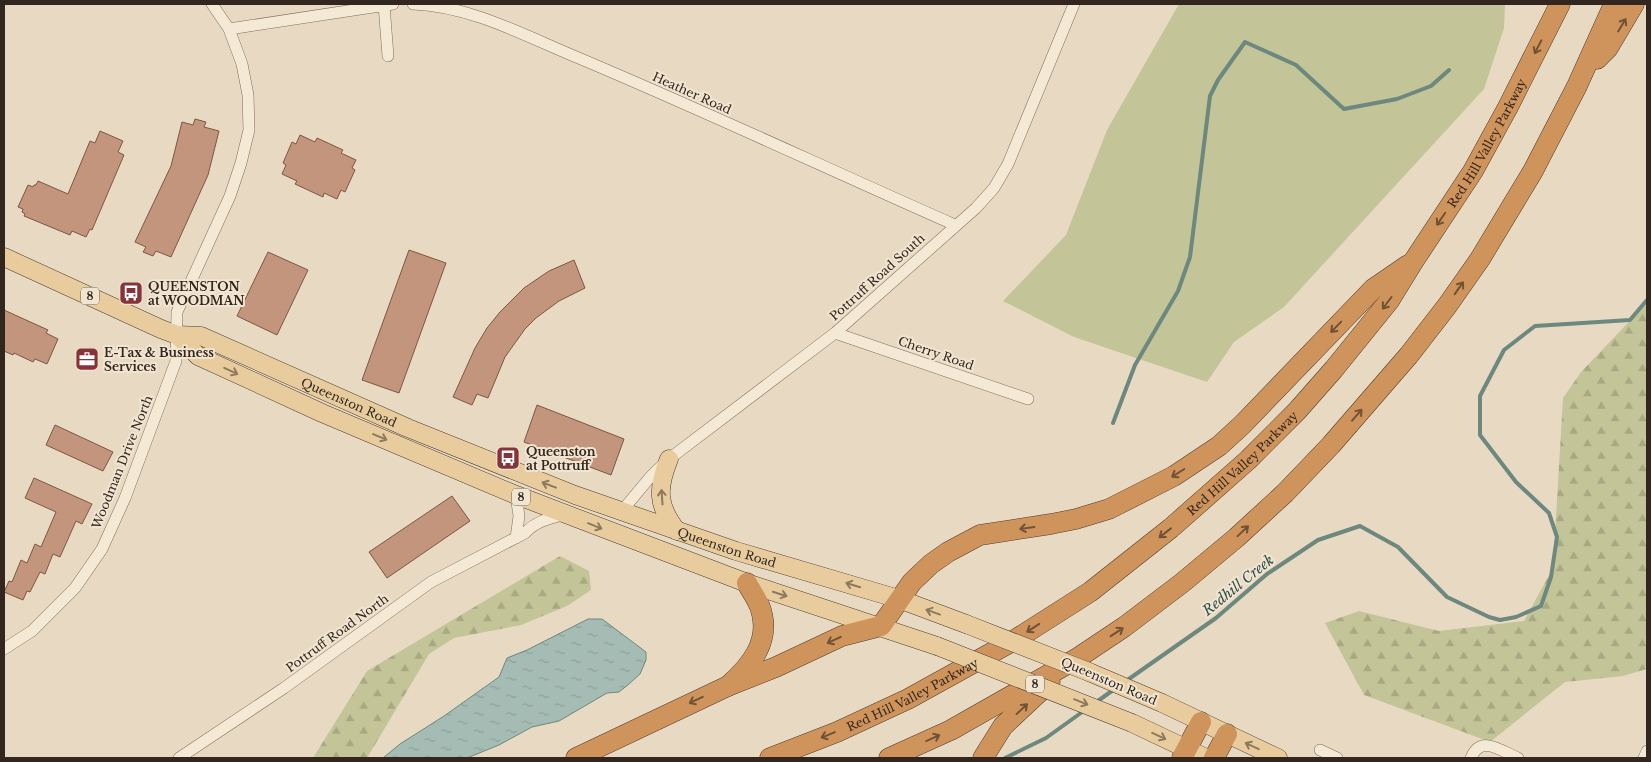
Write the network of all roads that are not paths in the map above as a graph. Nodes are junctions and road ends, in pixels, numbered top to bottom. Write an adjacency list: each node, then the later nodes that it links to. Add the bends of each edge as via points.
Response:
1 (212, 4): 8 (street, Woodman Drive North)
2 (388, 4): 8 (street); 9 (street)
3 (413, 4): 11 (street, Heather Road, via 433,5 475,15 612,72)
4 (1560, 4): 13 (highway, Red Hill Valley Parkway, one-way to 13, via 1473,171)
5 (1614, 4): 10 (highway)
6 (1634, 4): 10 (highway, one-way to 6, via 1608,48)
7 (1070, 5): 11 (street, Pottruff Road South, via 1008,164 994,188)
8 (229, 29): 15 (street, Woodman Drive North, via 242,64 248,95 249,130 230,196 177,312)
9 (388, 56)
10 (1584, 70): 27 (highway, one-way to 10, via 1124,627 1236,538 1331,445 1409,355 1480,259 1533,171)
11 (955, 225): 14 (street, Pottruff Road South)
12 (4, 257): 15 (main road, Queenston Road / 8)
13 (1413, 262): 24 (highway, one-way to 24, via 1373,288 1219,446 1174,476 1109,508 1076,519 980,535 931,564); 37 (highway, Red Hill Valley Parkway, one-way to 37, via 1389,301 1297,411 1210,494 1090,592 1013,641 908,699)
14 (836, 333): 16 (street, Cherry Road); 17 (street, Pottruff Road South)
15 (177, 335): 18 (main road, Queenston Road / 8, one-way to 18, via 198,356 322,413); 19 (main road, Queenston Road / 8, one-way to 15, via 408,428 201,336); 26 (street, Woodman Drive North, via 176,361 125,498 102,549 75,588 32,631)
16 (1028, 399)
17 (669, 459): 19 (street, Pottruff Road South); 21 (main road, one-way to 17, via 667,519 662,500 662,480)
18 (516, 495): 20 (main road, Queenston Road / 8); 22 (street, via 519,516)
19 (621, 512): 21 (main road, Queenston Road / 8)
20 (566, 514): 22 (street, Pottruff Road North, via 543,520); 23 (main road, Queenston Road / 8, one-way to 23)
21 (677, 531): 24 (main road, Queenston Road / 8, one-way to 21)
22 (516, 538): 35 (street, Pottruff Road North, via 432,582)
23 (747, 583): 25 (main road, Queenston Road / 8, one-way to 25); 28 (highway, via 760,607 763,635 754,659)
24 (899, 599): 25 (highway); 29 (main road, Queenston Road / 8, one-way to 24, bridge, via 1088,672)
25 (880, 626): 28 (highway, one-way to 28, via 842,636); 34 (main road, Queenston Road / 8, one-way to 34, bridge, via 1132,723)
26 (4, 650)
27 (1076, 659): 33 (highway, one-way to 27, via 1003,726); 38 (highway, one-way to 27, via 951,730)
28 (728, 686): 36 (highway, one-way to 36)
29 (1201, 722): 30 (main road, Queenston Road / 8); 34 (highway)
30 (1227, 734): 40 (highway); 41 (main road, Queenston Road / 8, one-way to 30)
31 (1320, 750): 42 (street)
32 (1647, 751): 45 (street)
33 (987, 752)
34 (1184, 753): 39 (main road, Queenston Road / 8)
35 (179, 758)
36 (576, 758)
37 (770, 758)
38 (889, 758)
39 (1206, 758)
40 (1214, 758)
41 (1278, 758)
42 (1337, 758)
43 (1471, 758): 44 (street, via 1479,746 1486,745)
44 (1518, 758)
45 (1644, 758)

